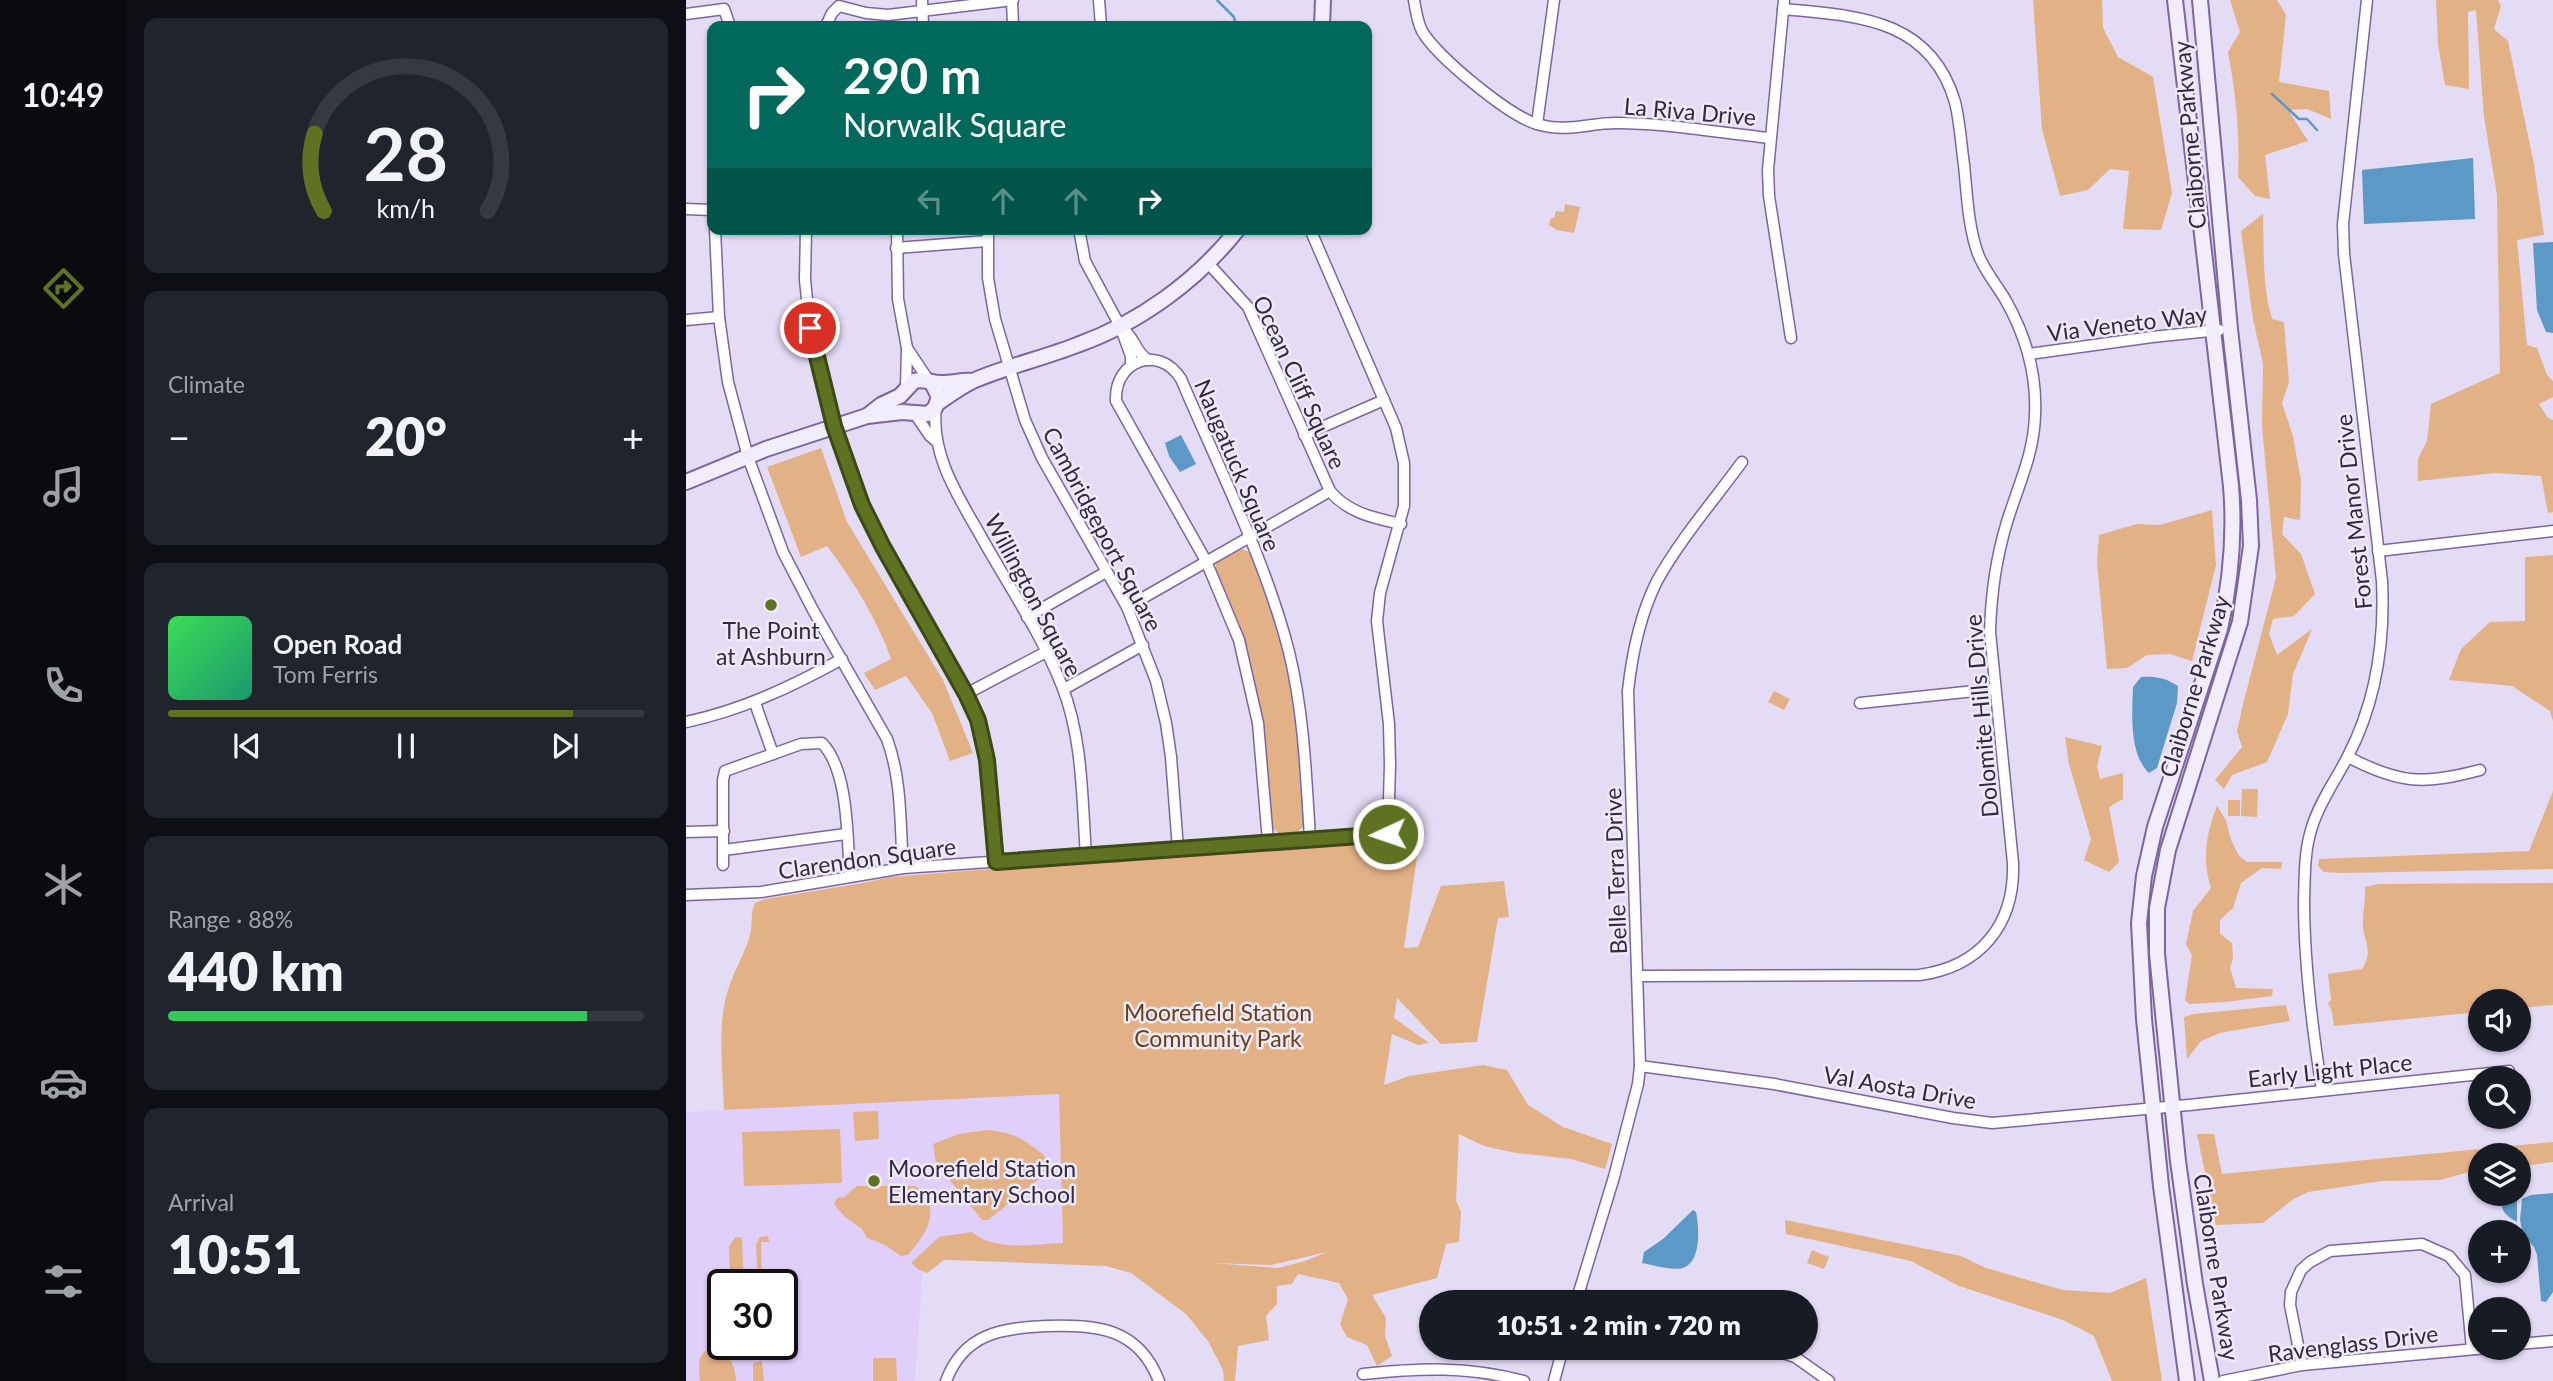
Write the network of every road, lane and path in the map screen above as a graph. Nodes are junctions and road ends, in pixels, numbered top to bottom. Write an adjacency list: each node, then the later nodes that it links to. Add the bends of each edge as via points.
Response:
1 (1012, 0): 10 (street); 14 (street)
2 (1099, 0): 15 (street)
3 (1324, 0): 16 (main road)
4 (1414, 0): 17 (street, La Riva Drive, via 1423,33 1434,47 1511,113)
5 (1554, 0): 17 (street)
6 (2175, 0): 35 (main road, Claiborne Parkway)
7 (2200, 0): 34 (main road, Claiborne Parkway)
8 (2367, 0): 59 (street, Forest Manor Drive, via 2343,224)
9 (1783, 4): 18 (street); 38 (street, Dolomite Hills Drive, via 1879,22 1918,44 1940,69 1958,115 1973,239 1986,271 2013,313)
10 (922, 5): 13 (street, via 876,15 839,6)
11 (686, 14): 12 (street, via 724,9)
12 (728, 21)
13 (828, 21)
14 (1013, 21)
15 (1101, 21)
16 (1322, 21)
17 (1537, 124): 18 (street, La Riva Drive, via 1572,129 1615,122)
18 (1770, 138): 36 (street, via 1769,196)
19 (686, 209): 20 (street)
20 (707, 210)
21 (715, 235): 31 (street)
22 (806, 235): 49 (street, via 810,328)
23 (897, 235): 29 (street)
24 (988, 235): 28 (street, Cambridgeport Square)
25 (1080, 235): 33 (street, via 1085,261)
26 (1232, 235): 30 (main road)
27 (1313, 235): 45 (street)
28 (987, 241): 29 (street); 41 (street, Cambridgeport Square, via 988,278)
29 (896, 248): 37 (street, via 898,299)
30 (1207, 262): 33 (main road, via 1159,302); 50 (street, Ocean Cliff Square, via 1248,307)
31 (719, 317): 32 (street); 52 (street, via 731,399)
32 (686, 320)
33 (1120, 326): 39 (street); 40 (street); 41 (main road)
34 (2230, 329): 35 (street, Via Veneto Way); 93 (main road, Claiborne Parkway, via 2251,546 2240,622 2170,840 2157,908 2158,980)
35 (2213, 331): 38 (street, Via Veneto Way); 94 (main road, Claiborne Parkway, via 2231,486 2232,560 2220,629 2155,827 2144,876 2139,958)
36 (1791, 338)
37 (907, 348): 43 (street); 44 (street)
38 (2029, 354): 68 (street, Dolomite Hills Drive, via 2034,433 1994,575 1990,632)
39 (1148, 360): 40 (street); 58 (street, Naugatuck Square, via 1164,362 1181,379)
40 (1131, 365): 60 (street, via 1115,389 1118,409)
41 (1008, 369): 42 (main road); 61 (street, Cambridgeport Square, via 1034,443)
42 (972, 381): 43 (main road); 46 (main road)
43 (931, 382): 44 (main road, via 915,381); 46 (main road, via 938,392)
44 (905, 389): 47 (main road, via 905,405); 48 (main road)
45 (1384, 400): 50 (street); 56 (street, via 1404,463)
46 (937, 405): 47 (main road, via 928,414); 51 (street, Willington Square)
47 (914, 413): 48 (main road); 51 (street, Willington Square)
48 (867, 416): 49 (main road)
49 (834, 426): 52 (main road); 69 (street, via 870,524)
50 (1304, 435): 55 (street, Ocean Cliff Square)
51 (936, 441): 63 (street, Willington Square, via 956,492)
52 (748, 457): 54 (main road); 66 (street, via 783,552)
53 (1742, 462): 89 (street, Belle Terra Drive, via 1656,583 1634,651 1628,691)
54 (686, 482)
55 (1330, 491): 56 (street, Ocean Cliff Square, via 1347,507); 58 (street)
56 (1401, 524): 79 (street, Clarendon Square, via 1378,606 1391,765 1388,834)
57 (2553, 531): 59 (street)
58 (1248, 537): 60 (street); 79 (street, Naugatuck Square, via 1290,655 1300,709)
59 (2378, 551): 74 (street, Forest Manor Drive, via 2383,601 2380,656 2368,709)
60 (1206, 561): 62 (street); 80 (street, via 1239,640 1252,687)
61 (1106, 572): 62 (street, Cambridgeport Square); 63 (street)
62 (1127, 607): 64 (street, Cambridgeport Square)
63 (1027, 617): 65 (street, Willington Square)
64 (1143, 645): 67 (street); 81 (street, Cambridgeport Square, via 1166,723)
65 (1046, 652): 67 (street, Willington Square); 69 (street)
66 (842, 659): 70 (street); 86 (street, via 893,755)
67 (1064, 689): 83 (street, Willington Square, via 1080,768)
68 (1994, 689): 71 (street); 89 (street, Dolomite Hills Drive, via 2014,877 2002,921 1974,954 1947,969 1919,975)
69 (966, 694): 84 (street, via 986,753)
70 (755, 702): 72 (street); 73 (street)
71 (1860, 703)
72 (686, 722)
73 (774, 754): 76 (street, via 725,771); 78 (street, via 812,743 822,743 830,750 843,790)
74 (2348, 757): 75 (street, via 2385,775 2416,781); 92 (street, Forest Manor Drive, via 2319,807 2305,866 2307,975)
75 (2480, 770)
76 (724, 831): 77 (street); 82 (street)
77 (686, 832)
78 (846, 834): 82 (street); 87 (street)
79 (1310, 838): 80 (street, Clarendon Square)
80 (1268, 841): 81 (street, Clarendon Square)
81 (1178, 849): 83 (street, Clarendon Square)
82 (724, 850): 85 (street)
83 (1086, 856): 84 (street, Clarendon Square)
84 (996, 862): 86 (street, Clarendon Square)
85 (723, 864)
86 (903, 868): 87 (street, Clarendon Square)
87 (850, 876): 88 (street, Clarendon Square, via 761,892)
88 (686, 895)
89 (1638, 976): 90 (street, Belle Terra Drive)
90 (1640, 1066): 94 (street, Val Aosta Drive, via 1774,1084 1970,1121); 95 (street, Belle Terra Drive, via 1614,1177)
91 (2468, 1075): 92 (street, Early Light Place)
92 (2322, 1090): 93 (street, Early Light Place)
93 (2171, 1106): 94 (street, Early Light Place); 110 (main road, Claiborne Parkway)
94 (2155, 1107): 109 (main road, Claiborne Parkway, via 2171,1276)
95 (1579, 1290)
96 (2468, 1307): 102 (street, via 2465,1275 2449,1256 2423,1244 2330,1251 2301,1270 2291,1293)
97 (2553, 1341): 98 (street)
98 (2531, 1344)
99 (2468, 1349): 102 (street, Ravenglass Drive)
100 (1560, 1360): 107 (street)
101 (1799, 1360): 108 (street)
102 (2302, 1365): 111 (street, Ravenglass Drive)
103 (1363, 1374): 106 (street, via 1452,1368)
104 (946, 1381): 105 (street, via 965,1350 989,1334 1017,1327 1082,1325 1118,1334 1143,1354)
105 (1159, 1381)
106 (1524, 1381)
107 (1554, 1381)
108 (1829, 1381)
109 (2187, 1381)
110 (2212, 1381)
111 (2223, 1381)

